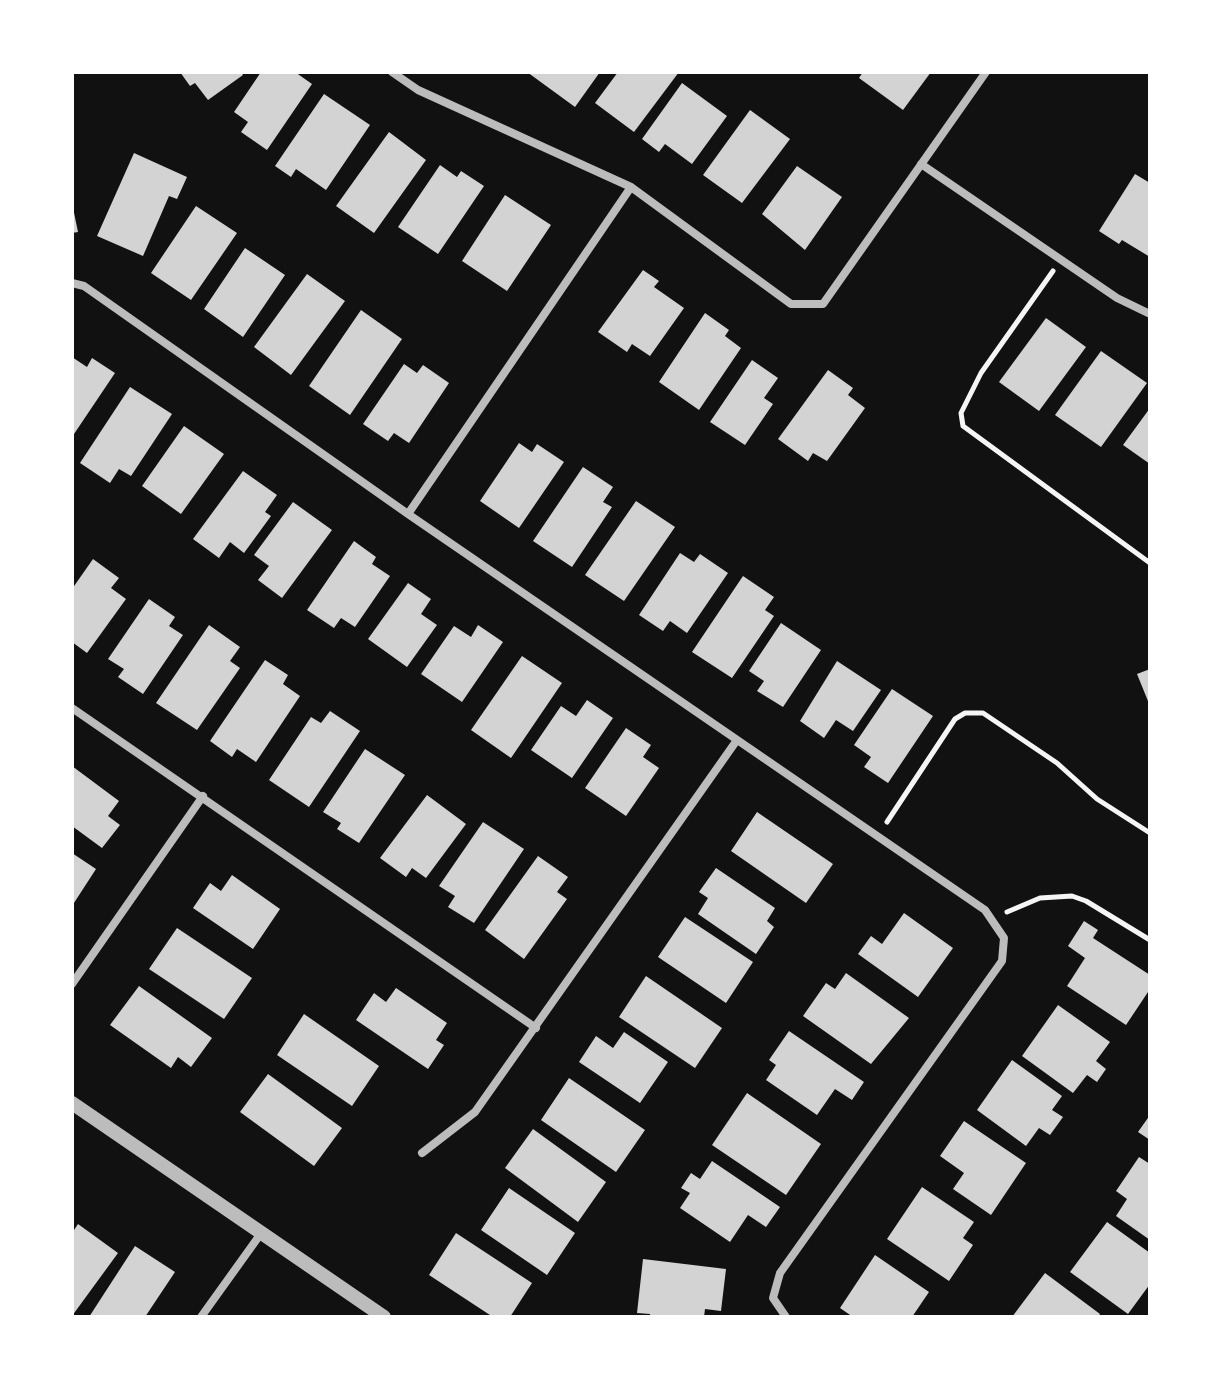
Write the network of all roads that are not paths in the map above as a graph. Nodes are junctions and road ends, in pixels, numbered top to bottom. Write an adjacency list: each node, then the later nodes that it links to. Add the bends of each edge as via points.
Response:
1 (392, 72): 4 (street, via 418,90)
2 (986, 72): 3 (street)
3 (921, 164): 4 (street, via 823,304 791,304); 6 (street, via 1117,298)
4 (631, 187): 7 (street)
5 (72, 283): 7 (street, via 84,286)
6 (1150, 314)
7 (408, 514): 9 (street)
8 (72, 708): 10 (street)
9 (737, 740): 12 (street); 18 (street, via 985,910 1004,938 1002,961 780,1273 773,1298)
10 (203, 796): 11 (street); 12 (street)
11 (72, 984)
12 (536, 1028): 14 (street, via 475,1112)
13 (72, 1103): 15 (street)
14 (422, 1153)
15 (262, 1232): 16 (street); 17 (street)
16 (201, 1317)
17 (384, 1317)
18 (786, 1317)

